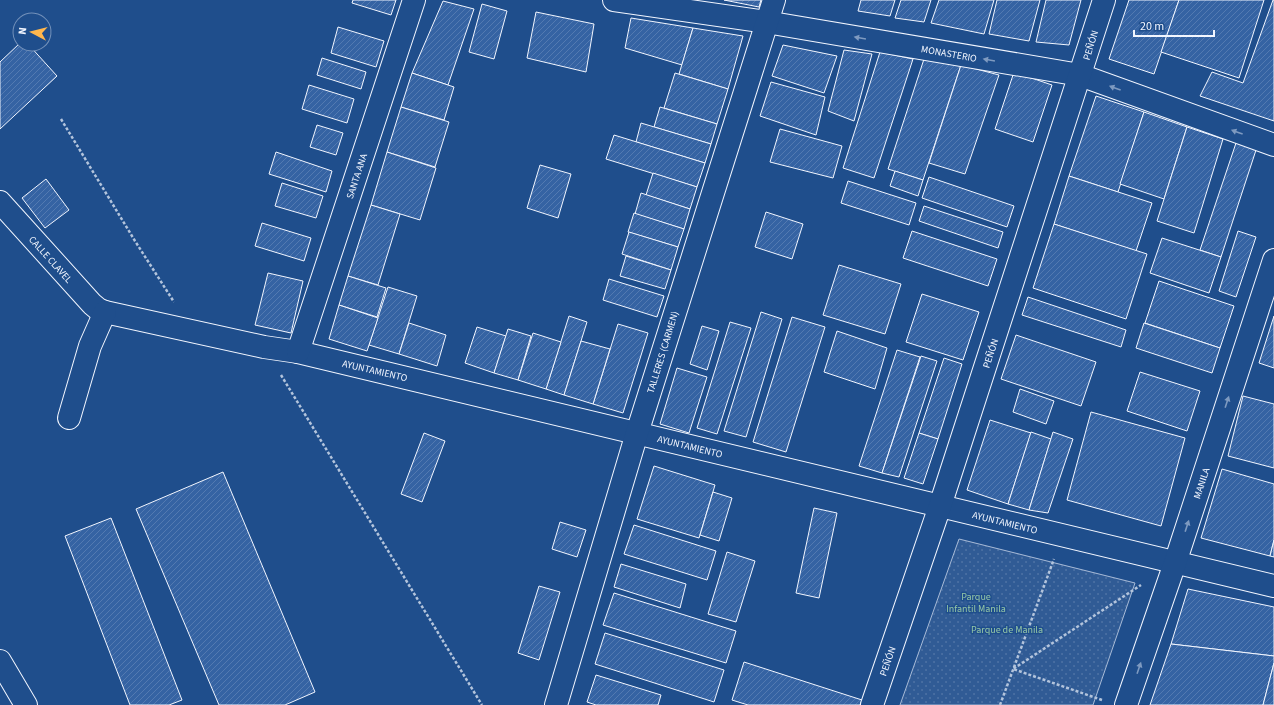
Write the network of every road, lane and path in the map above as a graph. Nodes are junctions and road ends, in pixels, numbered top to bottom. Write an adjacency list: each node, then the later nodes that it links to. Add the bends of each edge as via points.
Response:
1 (414, 0): 14 (street, SANTA ANA)
2 (614, 0): 5 (street, MONASTERIO)
3 (774, 0): 5 (street, TALLERES (CARMEN))
4 (1104, 0): 6 (street, PEÑÓN)
5 (766, 22): 6 (street, MONASTERIO, one-way to 5); 16 (street, TALLERES (CARMEN))
6 (1080, 75): 8 (street, MONASTERIO, one-way to 6); 17 (street, PEÑÓN)
7 (61, 119): 12 (path)
8 (1274, 145)
9 (0, 202): 11 (street, CALLE CLAVEL, via 92,304)
10 (1274, 260): 19 (street, MANILA, one-way to 10)
11 (105, 312): 12 (street, AYUNTAMIENTO); 15 (street, via 90,346)
12 (192, 331): 13 (street, AYUNTAMIENTO)
13 (264, 347): 14 (street, AYUNTAMIENTO); 26 (path)
14 (298, 352): 16 (street, AYUNTAMIENTO)
15 (69, 418)
16 (637, 433): 17 (street, AYUNTAMIENTO); 27 (street, TALLERES (CARMEN))
17 (940, 506): 18 (street, AYUNTAMIENTO); 28 (street, PEÑÓN)
18 (1062, 536): 19 (street, AYUNTAMIENTO); 23 (path)
19 (1175, 563): 21 (street, AYUNTAMIENTO); 24 (street, MANILA, one-way to 19)
20 (1142, 584): 23 (path)
21 (1274, 586)
22 (0, 661): 25 (street)
23 (1013, 669): 24 (path); 29 (path)
24 (1117, 704)
25 (26, 705)
26 (482, 705)
27 (556, 705)
28 (872, 705)
29 (1000, 705)

